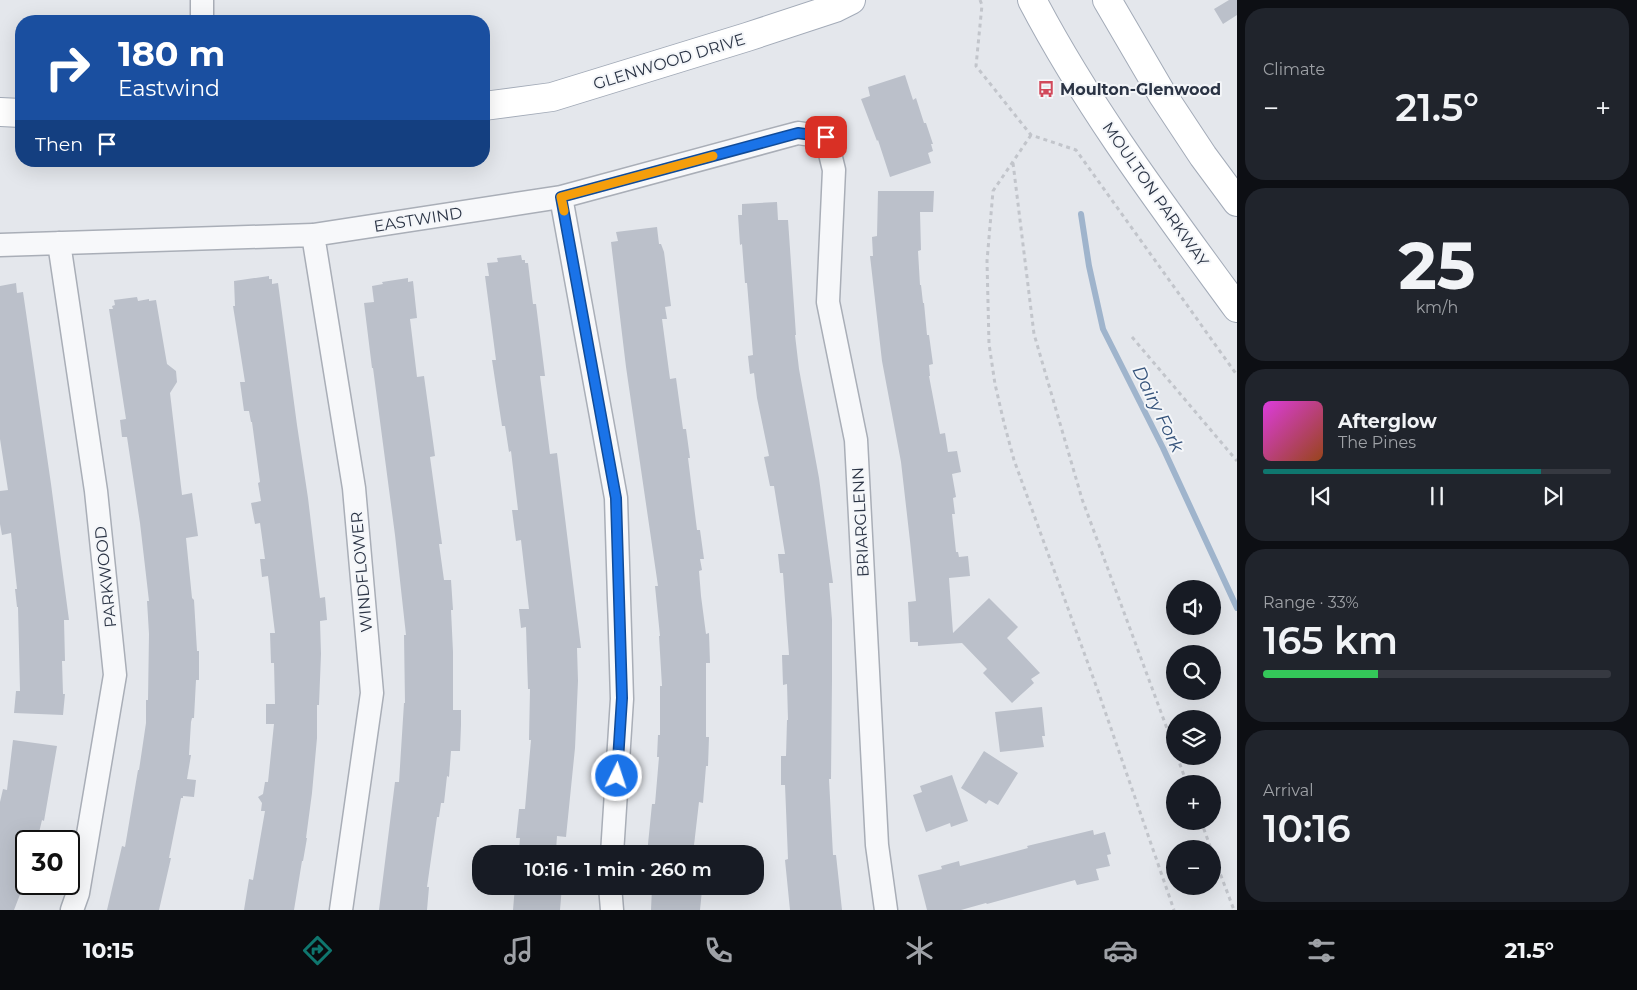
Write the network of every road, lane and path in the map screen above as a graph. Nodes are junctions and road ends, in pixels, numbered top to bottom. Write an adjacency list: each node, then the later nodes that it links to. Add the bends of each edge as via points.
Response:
1 (202, 0): 6 (street)
2 (851, 0): 7 (main road, GLENWOOD DRIVE, via 746,37 552,97)
3 (980, 0): 10 (path, via 976,66)
4 (1032, 0): 18 (main road, MOULTON PARKWAY, via 1083,90)
5 (1107, 0): 14 (main road, via 1162,94)
6 (202, 15)
7 (490, 105)
8 (0, 112): 9 (main road)
9 (15, 113)
10 (1032, 135): 12 (path); 20 (path, via 1076,150)
11 (826, 137): 13 (street, EASTWIND, via 798,133); 29 (street, BRIARGLENN, via 834,170 828,302 856,440 877,845)
12 (1012, 163): 22 (path, via 1034,334 1082,499); 30 (path, via 993,191 989,227 987,302 995,384 1014,460)
13 (561, 197): 15 (street, EASTWIND); 23 (street, via 616,498 622,698)
14 (1237, 202)
15 (313, 235): 16 (street, EASTWIND); 27 (street, WINDFLOWER, via 354,488 372,693)
16 (59, 243): 17 (street, EASTWIND); 26 (street, PARKWOOD, via 96,491 114,674 78,893)
17 (0, 245)
18 (1237, 308)
19 (1132, 337): 21 (path)
20 (1237, 375)
21 (1237, 461)
22 (1166, 726)
23 (613, 845)
24 (1221, 875): 31 (path)
25 (611, 895): 28 (street)
26 (72, 910)
27 (341, 910)
28 (612, 910)
29 (886, 910)
30 (1174, 910)
31 (1234, 910)

